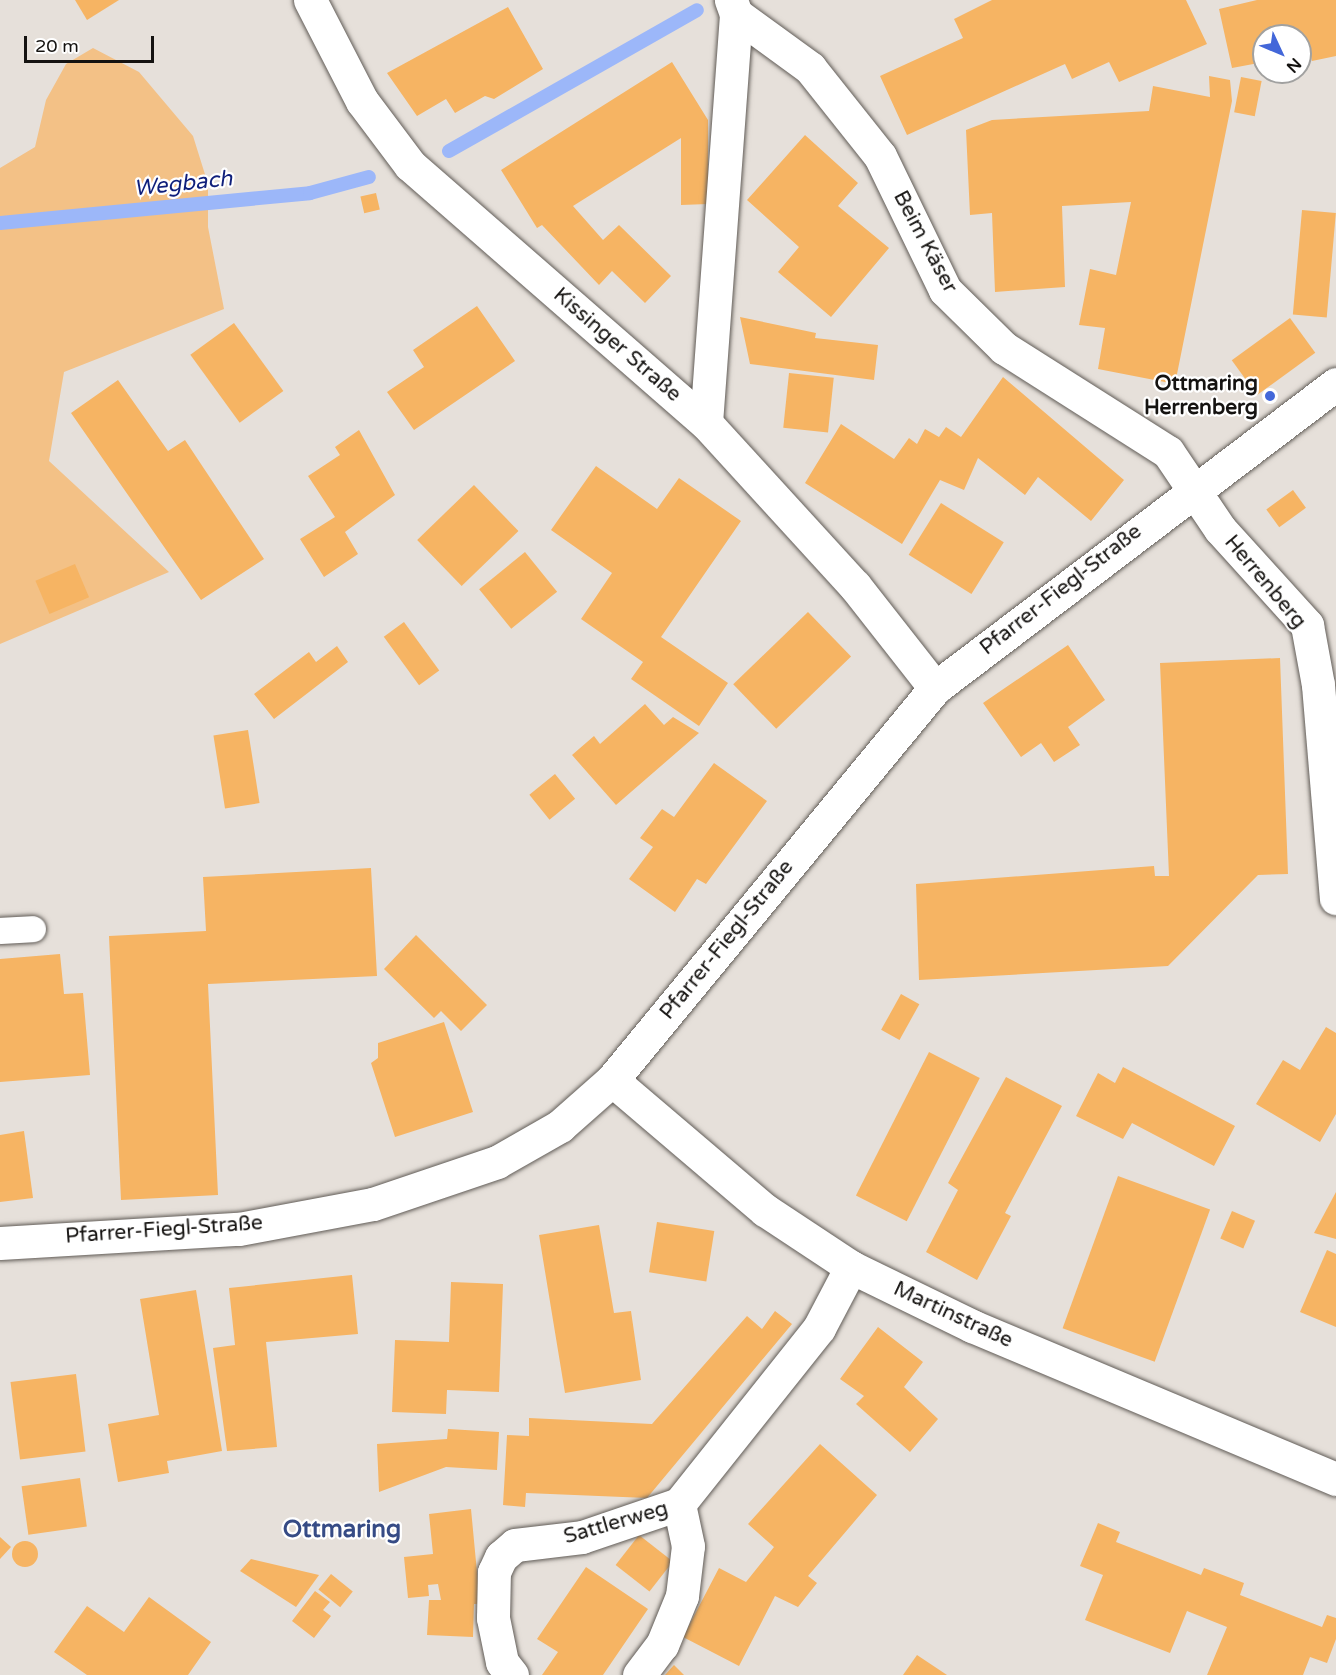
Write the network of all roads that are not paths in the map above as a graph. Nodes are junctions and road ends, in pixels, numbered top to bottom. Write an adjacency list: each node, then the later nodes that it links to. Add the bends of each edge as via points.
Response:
1 (310, 0): 4 (street, Kissinger Straße, via 362,101 410,165)
2 (734, 7): 4 (street, Beim Käser); 5 (street, Beim Käser, via 810,68 880,156 945,290 1004,348 1168,452)
3 (1336, 384): 5 (street, Pfarrer-Fiegl-Straße)
4 (706, 423): 6 (street, Kissinger Straße, via 855,586)
5 (1195, 489): 6 (street, Pfarrer-Fiegl-Straße); 7 (street, Herrenberg, via 1220,529 1307,625 1318,685)
6 (935, 688): 10 (street, Pfarrer-Fiegl-Straße)
7 (1336, 898)
8 (33, 929): 9 (lane)
9 (0, 931)
10 (612, 1080): 11 (street, Pfarrer-Fiegl-Straße, via 560,1126 498,1162 373,1204 239,1229); 12 (street, Martinstraße, via 765,1210)
11 (0, 1243)
12 (851, 1268): 13 (street, Martinstraße, via 972,1326); 14 (street, Sattlerweg, via 819,1328)
13 (1336, 1479)
14 (679, 1504): 15 (street, Sattlerweg, via 582,1537 515,1545 501,1557 494,1572 493,1618 502,1662); 16 (street, Sattlerweg, via 688,1546 682,1596 662,1645)
15 (512, 1675)
16 (639, 1675)

